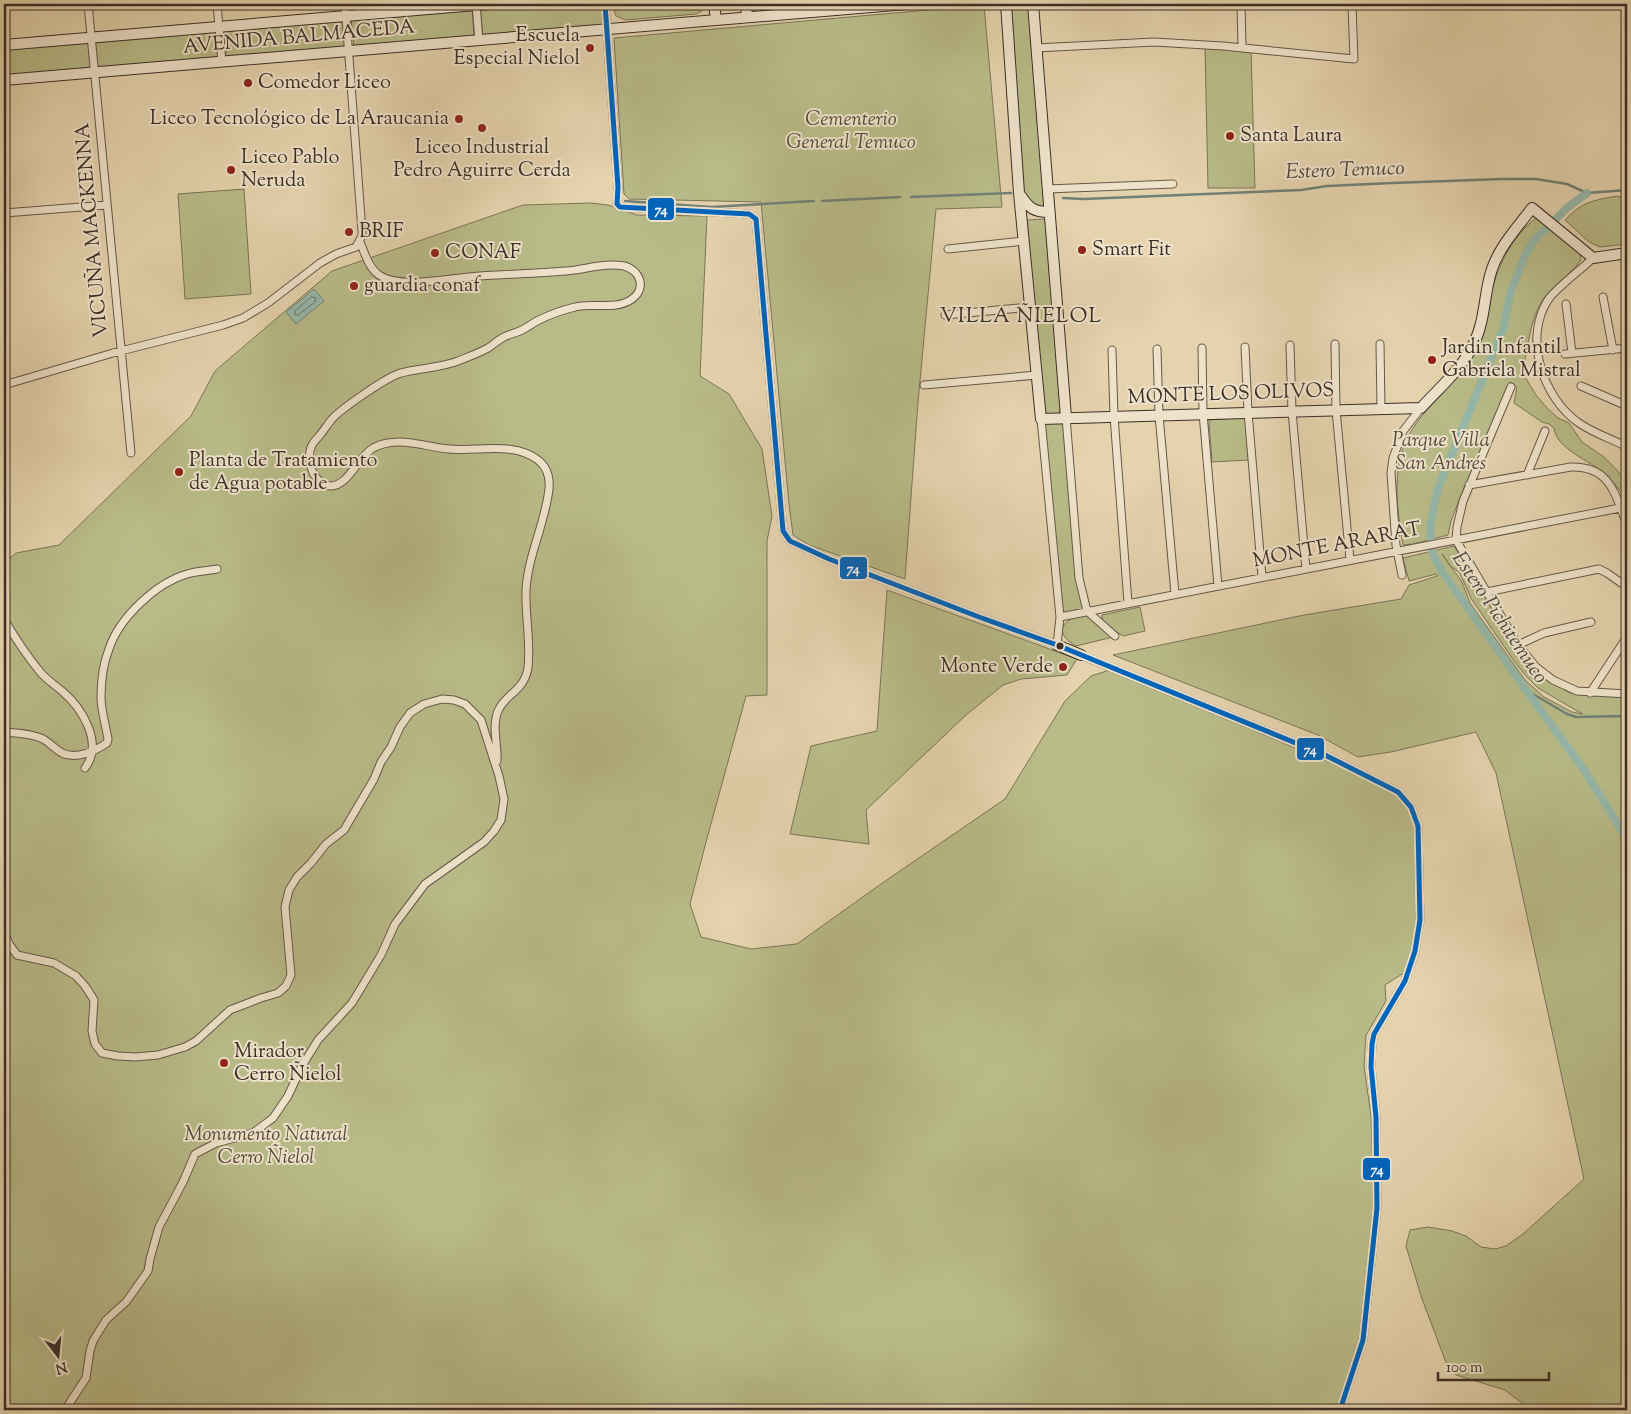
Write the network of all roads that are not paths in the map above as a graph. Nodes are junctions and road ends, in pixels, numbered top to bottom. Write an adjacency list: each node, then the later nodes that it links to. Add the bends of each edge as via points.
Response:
1 (88, 4): 20 (street, VICUÑA MACKENNA)
2 (218, 4): 18 (street)
3 (345, 4): 15 (street)
4 (476, 4): 5 (street, AVENIDA BALMACEDA); 15 (street, AVENIDA BALMACEDA); 21 (street)
5 (488, 4)
6 (605, 4): 19 (street)
7 (714, 4): 17 (street)
8 (746, 4): 16 (street)
9 (907, 4): 14 (street, AVENIDA BALMACEDA)
10 (1006, 4): 31 (street)
11 (1033, 4): 24 (street)
12 (1241, 4): 23 (street)
13 (1352, 4): 23 (street, via 1354,59)
14 (864, 6): 16 (street, AVENIDA BALMACEDA)
15 (346, 15): 18 (street, AVENIDA BALMACEDA); 25 (street)
16 (747, 17): 17 (street, AVENIDA BALMACEDA)
17 (716, 20): 19 (street, AVENIDA BALMACEDA)
18 (220, 26): 20 (street, AVENIDA BALMACEDA); 26 (street)
19 (607, 29): 21 (street, AVENIDA BALMACEDA); 95 (street, via 617,204 620,207 750,214 756,219 783,531 787,538 801,547 879,579)
20 (91, 37): 22 (street, AVENIDA BALMACEDA); 27 (street, VICUÑA MACKENNA)
21 (479, 40): 25 (street, AVENIDA BALMACEDA)
22 (4, 45)
23 (1242, 47): 24 (street, via 1154,42)
24 (1036, 48): 30 (street)
25 (350, 51): 26 (street, AVENIDA BALMACEDA); 36 (street, via 362,231)
26 (222, 62): 27 (street, AVENIDA BALMACEDA)
27 (94, 72): 28 (street, AVENIDA BALMACEDA); 32 (street, VICUÑA MACKENNA)
28 (4, 80)
29 (1173, 184): 30 (street)
30 (1048, 189): 33 (street)
31 (1019, 193): 33 (street, via 1033,210); 35 (street)
32 (107, 205): 34 (street); 53 (street, VICUÑA MACKENNA)
33 (1049, 212): 68 (street)
34 (4, 213)
35 (1024, 241): 37 (street); 42 (street)
36 (360, 242): 53 (street, via 356,247 320,263 243,318); 102 (street, via 371,267 386,279 429,282 606,266 632,269 640,278 641,286 636,297 626,302 577,306 541,319 456,362 399,373 357,398 333,418 312,446 309,456 316,476 328,486 343,482 361,458 375,447 397,442 453,450 519,451 538,460 545,468 549,479 545,516 526,591 528,668 518,690 498,710 495,725)
37 (948, 249)
38 (1627, 253): 39 (street)
39 (1593, 258): 60 (street, via 1532,208 1502,246 1491,272 1481,323 1471,349); 71 (street, via 1548,299 1540,317 1539,363 1548,386 1567,414)
40 (1603, 297): 52 (street)
41 (1566, 304): 52 (street, via 1569,353)
42 (1030, 307): 43 (street); 54 (street)
43 (944, 315)
44 (1335, 344): 62 (street)
45 (1380, 344): 61 (street)
46 (1290, 345): 63 (street)
47 (1246, 347): 64 (street)
48 (1158, 348): 66 (street)
49 (1202, 348): 65 (street)
50 (1627, 348): 52 (street)
51 (1112, 350): 67 (street)
52 (1613, 350)
53 (121, 351): 56 (street); 72 (street, VICUÑA MACKENNA)
54 (1037, 375): 55 (street); 69 (street)
55 (924, 384)
56 (4, 385)
57 (1581, 386): 59 (street)
58 (1511, 387): 74 (street)
59 (1627, 406)
60 (1421, 408): 61 (street, MONTE LOS OLIVOS); 78 (street, via 1403,431 1393,458 1391,473)
61 (1381, 409): 62 (street, MONTE LOS OLIVOS)
62 (1336, 410): 63 (street, MONTE LOS OLIVOS); 79 (street)
63 (1292, 411): 64 (street, MONTE LOS OLIVOS); 81 (street)
64 (1248, 412): 65 (street, MONTE LOS OLIVOS); 83 (street)
65 (1203, 413): 66 (street, MONTE LOS OLIVOS); 84 (street)
66 (1158, 415): 67 (street, MONTE LOS OLIVOS); 87 (street)
67 (1114, 416): 68 (street, MONTE LOS OLIVOS); 88 (street)
68 (1066, 417): 69 (street, MONTE LOS OLIVOS); 89 (street, via 1077,570)
69 (1042, 419): 90 (street)
70 (1545, 431): 73 (street)
71 (1627, 447)
72 (131, 453)
73 (1527, 475): 74 (street); 75 (street, via 1571,467 1592,470 1612,486)
74 (1469, 485): 77 (street)
75 (1620, 508): 76 (street); 77 (street, MONTE ARARAT)
76 (1627, 525)
77 (1456, 540): 78 (street, MONTE ARARAT); 86 (street)
78 (1397, 552): 79 (street, MONTE ARARAT); 82 (street)
79 (1350, 560): 81 (street, MONTE ARARAT)
80 (217, 569): 101 (street, via 186,574 159,586 116,633 104,664 102,686 101,700 108,739 107,743)
81 (1306, 569): 83 (street, MONTE ARARAT)
82 (1402, 575)
83 (1262, 577): 84 (street, MONTE ARARAT)
84 (1218, 586): 87 (street, MONTE ARARAT)
85 (1627, 587): 86 (street, via 1599,569)
86 (1487, 592): 96 (street)
87 (1175, 594): 88 (street, MONTE ARARAT)
88 (1128, 603): 89 (street, MONTE ARARAT)
89 (1088, 611): 90 (street, MONTE ARARAT); 93 (street)
90 (1060, 617): 95 (street)
91 (4, 619): 101 (street, via 42,674 78,709 92,735)
92 (1591, 622): 96 (street, via 1544,633)
93 (1115, 636)
94 (1627, 637): 98 (street)
95 (1057, 645): 97 (street)
96 (1518, 645): 98 (street, via 1547,676 1572,689)
97 (1081, 655): 106 (street, via 1324,755 1398,792 1411,806 1418,826 1420,920 1415,951 1405,981 1374,1034 1372,1044 1377,1208 1363,1340)
98 (1590, 693): 99 (street)
99 (1627, 694)
100 (4, 732): 101 (street, via 41,738 72,756)
101 (93, 750): 103 (street)
102 (497, 766): 104 (street, via 481,720 465,704 442,699 424,704 410,713 344,830 326,844 289,890 285,907 291,975 286,986 278,993 230,1010 196,1040 174,1050 135,1058 102,1053 95,1044 92,1031 94,1000 85,986 76,976 54,963 17,955); 105 (street, via 504,799 501,820 484,842 425,884 395,924 352,1003 318,1040 273,1118 252,1133 216,1143 195,1154 159,1227 148,1271 126,1302 106,1320 93,1341 86,1378)
103 (85, 768)
104 (4, 931)
105 (65, 1410)
106 (1340, 1410)

